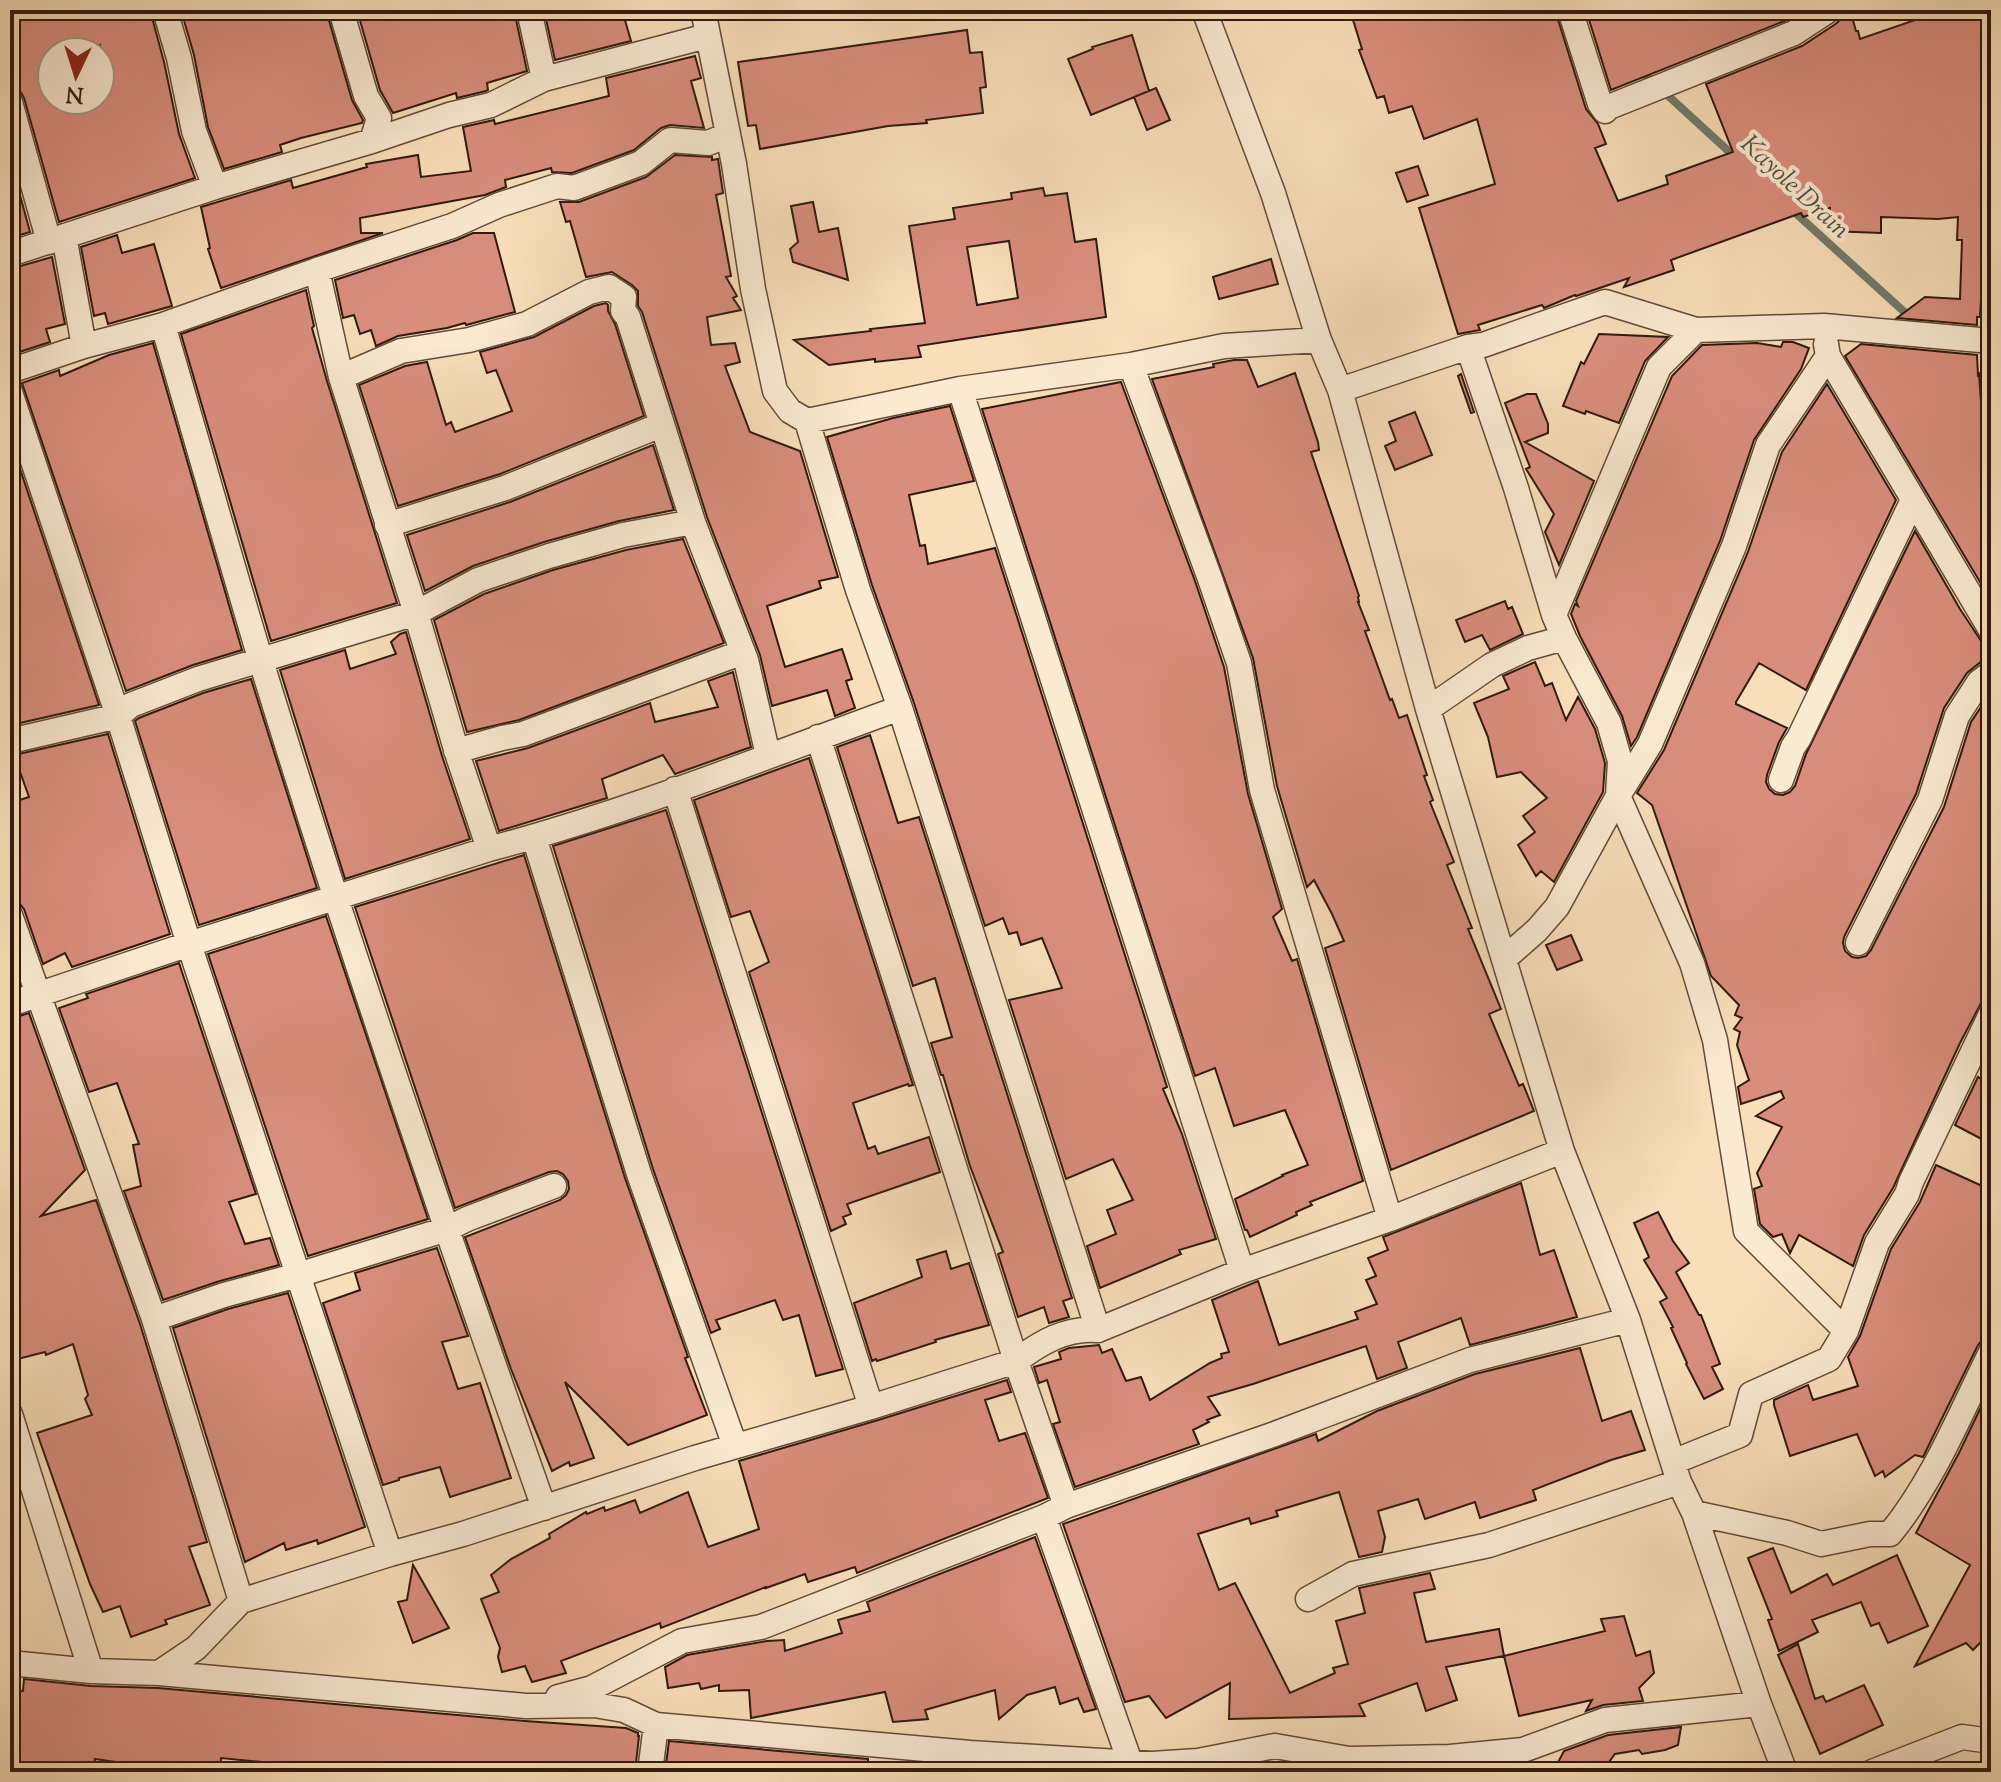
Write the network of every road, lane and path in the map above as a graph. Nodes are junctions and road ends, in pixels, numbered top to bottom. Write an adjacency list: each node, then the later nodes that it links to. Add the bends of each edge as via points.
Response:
1 (165, 10): 15 (street, via 194,131)
2 (341, 10): 14 (street, via 366,96 379,118)
3 (529, 10): 11 (street)
4 (703, 10): 10 (street)
5 (1204, 10): 22 (street, via 1273,193)
6 (1570, 10): 9 (street, via 1605,111)
7 (1817, 10): 9 (street)
8 (1829, 10): 9 (street)
9 (1794, 33)
10 (707, 36): 11 (street); 13 (street)
11 (544, 79): 14 (street, via 491,105)
12 (10, 102): 16 (street)
13 (728, 135): 18 (street, via 708,143 670,140 641,163 574,188 543,190); 33 (street, via 775,391 790,411)
14 (372, 141): 15 (street)
15 (215, 187): 16 (street)
16 (56, 239): 17 (street); 24 (street)
17 (10, 254)
18 (317, 270): 19 (street); 29 (street)
19 (163, 325): 24 (street); 43 (street)
20 (1824, 326): 21 (street); 23 (street); 26 (street)
21 (1696, 330): 25 (street, via 1605,302); 39 (street, via 1659,367)
22 (1319, 340): 27 (street, via 1224,346); 31 (street)
23 (1991, 341)
24 (84, 346): 28 (street)
25 (1468, 347): 31 (street); 39 (street)
26 (1828, 356): 35 (street); 54 (street, via 1768,445 1734,546 1650,744)
27 (1131, 365): 30 (street); 67 (street, via 1239,663 1262,790)
28 (10, 371)
29 (341, 377): 34 (street, via 401,351 527,324 609,287 624,297 623,311); 37 (street)
30 (960, 389): 33 (street); 69 (street)
31 (1340, 390): 46 (street)
32 (10, 392): 47 (street)
33 (807, 421): 45 (street)
34 (661, 425): 36 (street); 37 (street, via 505,488)
35 (1913, 500): 40 (street); 52 (street)
36 (693, 522): 38 (street, via 549,556 478,580); 42 (street)
37 (387, 525): 38 (street)
38 (416, 613): 43 (street); 50 (street)
39 (1554, 615): 41 (street)
40 (1991, 629)
41 (1564, 638): 46 (street, via 1492,665); 54 (street, via 1609,723 1620,761)
42 (743, 652): 50 (street, via 523,734); 51 (street)
43 (261, 660): 47 (street, via 131,705); 57 (street)
44 (1991, 673): 59 (street, via 1957,716 1930,800)
45 (900, 708): 48 (street); 73 (street)
46 (1428, 709): 61 (street)
47 (118, 716): 49 (street); 60 (street)
48 (818, 737): 51 (street); 76 (street)
49 (10, 741)
50 (456, 751): 56 (street)
51 (768, 755): 53 (street)
52 (1781, 780)
53 (675, 789): 55 (street); 77 (street)
54 (1618, 796): 61 (street, via 1557,907); 74 (street, via 1692,963 1715,1040 1746,1231)
55 (534, 837): 56 (street); 79 (street, via 639,1174)
56 (489, 849): 57 (street)
57 (337, 898): 60 (street); 68 (street)
58 (10, 915): 62 (street)
59 (1858, 943)
60 (189, 944): 62 (street); 70 (street)
61 (1504, 959): 65 (street)
62 (37, 994): 63 (street); 71 (street)
63 (10, 1004)
64 (1991, 1014): 74 (street, via 1907,1194 1877,1243)
65 (1562, 1151): 67 (street); 72 (street)
66 (554, 1186): 68 (street)
67 (1390, 1219): 69 (street)
68 (447, 1229): 70 (street); 81 (street)
69 (1242, 1271): 73 (street)
70 (298, 1275): 71 (street); 84 (street)
71 (154, 1319): 86 (street)
72 (1628, 1320): 80 (street); 82 (street, via 1470,1360)
73 (1098, 1330): 76 (street, via 1058,1335)
74 (1846, 1331): 80 (street, via 1829,1359 1751,1394 1740,1435)
75 (1991, 1352): 83 (street, via 1927,1482 1890,1534 1821,1544)
76 (1016, 1361): 77 (street); 82 (street)
77 (871, 1407): 79 (street)
78 (10, 1414): 88 (street)
79 (735, 1446): 81 (street)
80 (1676, 1472): 83 (street); 85 (street, via 1489,1545 1353,1574)
81 (544, 1508): 84 (street)
82 (1055, 1512): 91 (street, via 761,1627 682,1641 592,1688); 95 (street)
83 (1694, 1513): 90 (street)
84 (390, 1554): 86 (street)
85 (1308, 1599)
86 (241, 1601): 89 (street, via 196,1648)
87 (10, 1663): 88 (street)
88 (91, 1671): 89 (street)
89 (159, 1673): 91 (street)
90 (1759, 1704): 95 (street, via 1605,1720 1523,1750 1450,1757 1349,1759 1275,1746 1198,1761); 97 (street)
91 (526, 1706): 92 (street, via 594,1705 624,1710)
92 (656, 1725): 94 (street); 96 (street)
93 (1991, 1741): 98 (street, via 1962,1737)
94 (969, 1762): 95 (street)
95 (1130, 1762)
96 (650, 1772)
97 (1785, 1772)
98 (1872, 1772)

